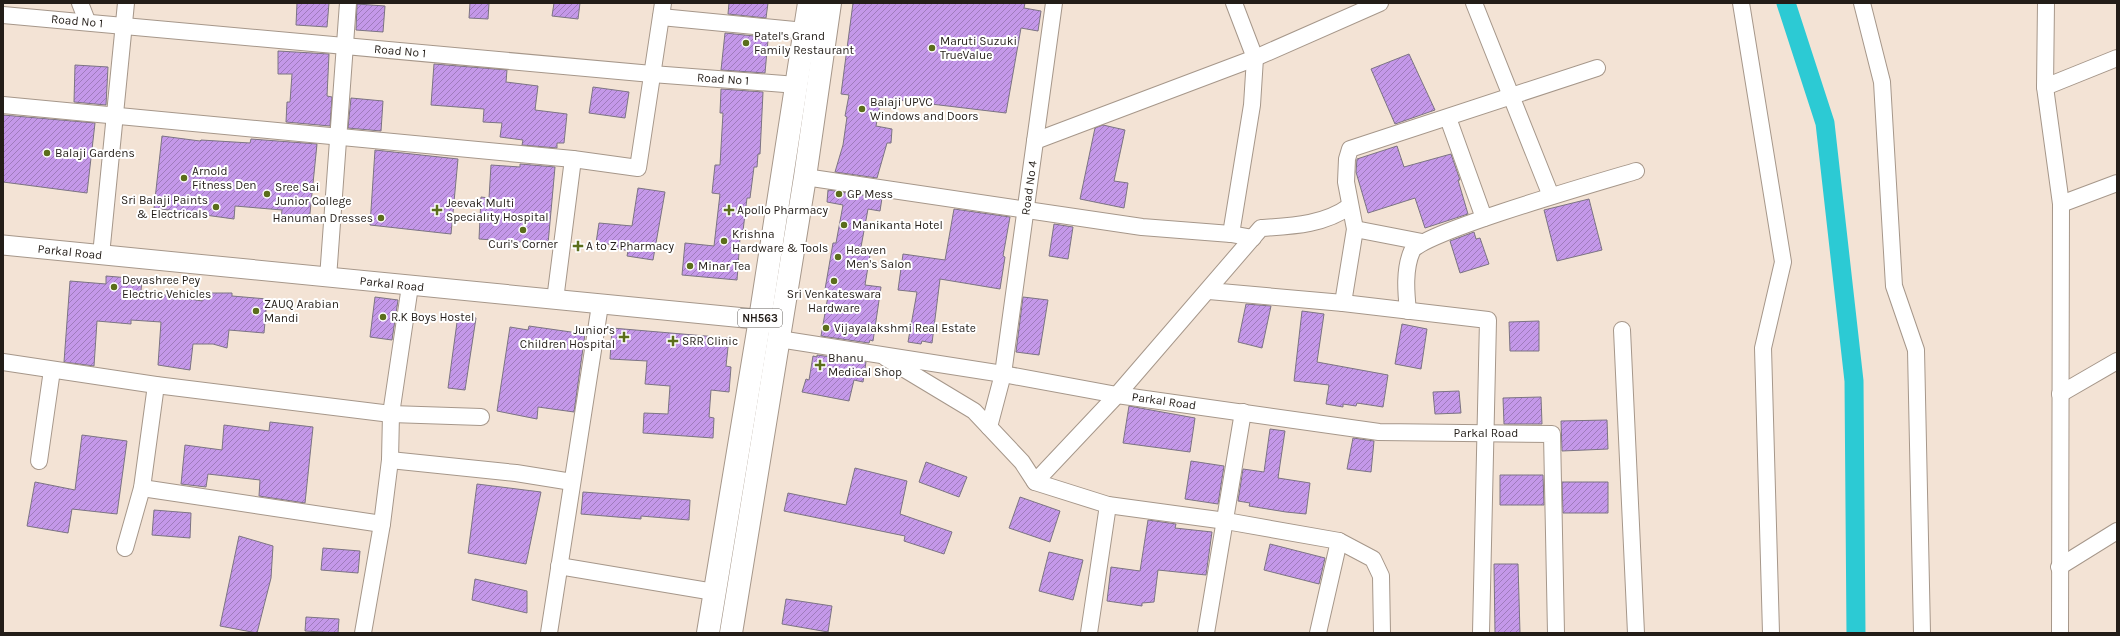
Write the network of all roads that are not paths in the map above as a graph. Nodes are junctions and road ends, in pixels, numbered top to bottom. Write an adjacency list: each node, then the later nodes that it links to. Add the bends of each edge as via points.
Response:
1 (80, 3): 15 (street)
2 (126, 3): 16 (street)
3 (348, 3): 18 (street)
4 (809, 3): 17 (highway, NH563)
5 (830, 3): 33 (highway, NH563)
6 (1054, 3): 30 (street, Road No 4)
7 (1234, 3): 19 (street)
8 (1380, 3): 19 (street)
9 (1474, 3): 25 (street)
10 (1741, 3): 94 (street, via 1783,262 1763,348)
11 (1862, 3): 95 (street, via 1882,82 1894,286 1916,350)
12 (2046, 3): 24 (street)
13 (662, 10): 17 (street); 22 (street)
14 (3, 15): 15 (street, Road No 1)
15 (87, 21): 16 (street, Road No 1)
16 (123, 26): 18 (street, Road No 1); 27 (street)
17 (805, 30): 23 (highway, NH563)
18 (345, 46): 22 (street, Road No 1); 29 (street)
19 (1255, 58): 30 (street); 41 (street, via 1252,105)
20 (2117, 58): 24 (street)
21 (1597, 68): 25 (street)
22 (652, 74): 23 (street, Road No 1); 31 (street, via 638,168)
23 (797, 84): 53 (highway, NH563)
24 (2045, 87): 36 (street)
25 (1511, 97): 28 (street); 35 (street)
26 (3, 105): 27 (street)
27 (115, 117): 29 (street); 45 (street)
28 (1448, 118): 37 (street, via 1350,149 1346,182); 39 (street)
29 (338, 137): 31 (street); 46 (street)
30 (1035, 141): 38 (street, Road No 4)
31 (573, 159): 49 (street)
32 (1636, 171): 35 (street)
33 (806, 177): 38 (street); 54 (highway, NH563)
34 (2117, 183): 36 (street)
35 (1551, 196): 39 (street)
36 (2062, 204): 62 (street)
37 (1350, 206): 40 (street); 42 (street, via 1336,216 1297,226 1261,228)
38 (1026, 209): 41 (street, via 1142,227); 60 (street, Road No 4)
39 (1484, 218): 43 (street)
40 (1355, 229): 43 (street); 50 (street)
41 (1231, 234): 42 (street)
42 (1253, 238): 48 (street)
43 (1422, 242): 52 (street, via 1412,250 1405,286)
44 (3, 245): 45 (street, Parkal Road)
45 (101, 255): 46 (street, Parkal Road)
46 (328, 278): 47 (street, Parkal Road)
47 (410, 286): 49 (street, Parkal Road); 65 (street)
48 (1209, 291): 50 (street); 63 (street)
49 (555, 300): 51 (street, Parkal Road)
50 (1343, 303): 52 (street)
51 (600, 305): 53 (street, Parkal Road); 71 (street)
52 (1408, 311): 68 (street, via 1488,320)
53 (760, 319): 54 (street, Parkal Road); 82 (highway, NH563)
54 (780, 330): 56 (street, Parkal Road); 86 (highway, NH563)
55 (1622, 330): 93 (street)
56 (880, 354): 60 (street, Parkal Road); 67 (street, via 974,411)
57 (2117, 361): 62 (street)
58 (3, 362): 59 (street)
59 (52, 370): 61 (street); 70 (street)
60 (1003, 374): 63 (street, Parkal Road); 67 (street, Road No 4)
61 (156, 385): 65 (street); 73 (street)
62 (2060, 394): 81 (street)
63 (1117, 395): 64 (street, Parkal Road); 72 (street)
64 (1243, 412): 68 (street, Parkal Road, via 1379,432); 75 (street)
65 (391, 414): 66 (street); 69 (street)
66 (481, 417)
67 (989, 428): 72 (street, via 1022,462)
68 (1486, 434): 91 (street); 92 (street, Parkal Road, via 1552,434)
69 (390, 460): 71 (street, via 516,473); 76 (street)
70 (39, 461)
71 (572, 482): 80 (street)
72 (1035, 482): 74 (street)
73 (142, 488): 76 (street); 79 (street)
74 (1108, 505): 75 (street); 87 (street)
75 (1226, 521): 78 (street); 88 (street)
76 (382, 524): 83 (street)
77 (2117, 531): 81 (street)
78 (1339, 541): 89 (street); 90 (street, via 1373,559 1381,576)
79 (125, 548)
80 (559, 566): 82 (street); 84 (street)
81 (2059, 567): 96 (street)
82 (714, 592): 85 (highway, NH563)
83 (363, 633)
84 (549, 633)
85 (708, 633)
86 (731, 633)
87 (1089, 633)
88 (1206, 633)
89 (1318, 633)
90 (1382, 633)
91 (1481, 633)
92 (1556, 633)
93 (1636, 633)
94 (1771, 633)
95 (1922, 633)
96 (2060, 633)

